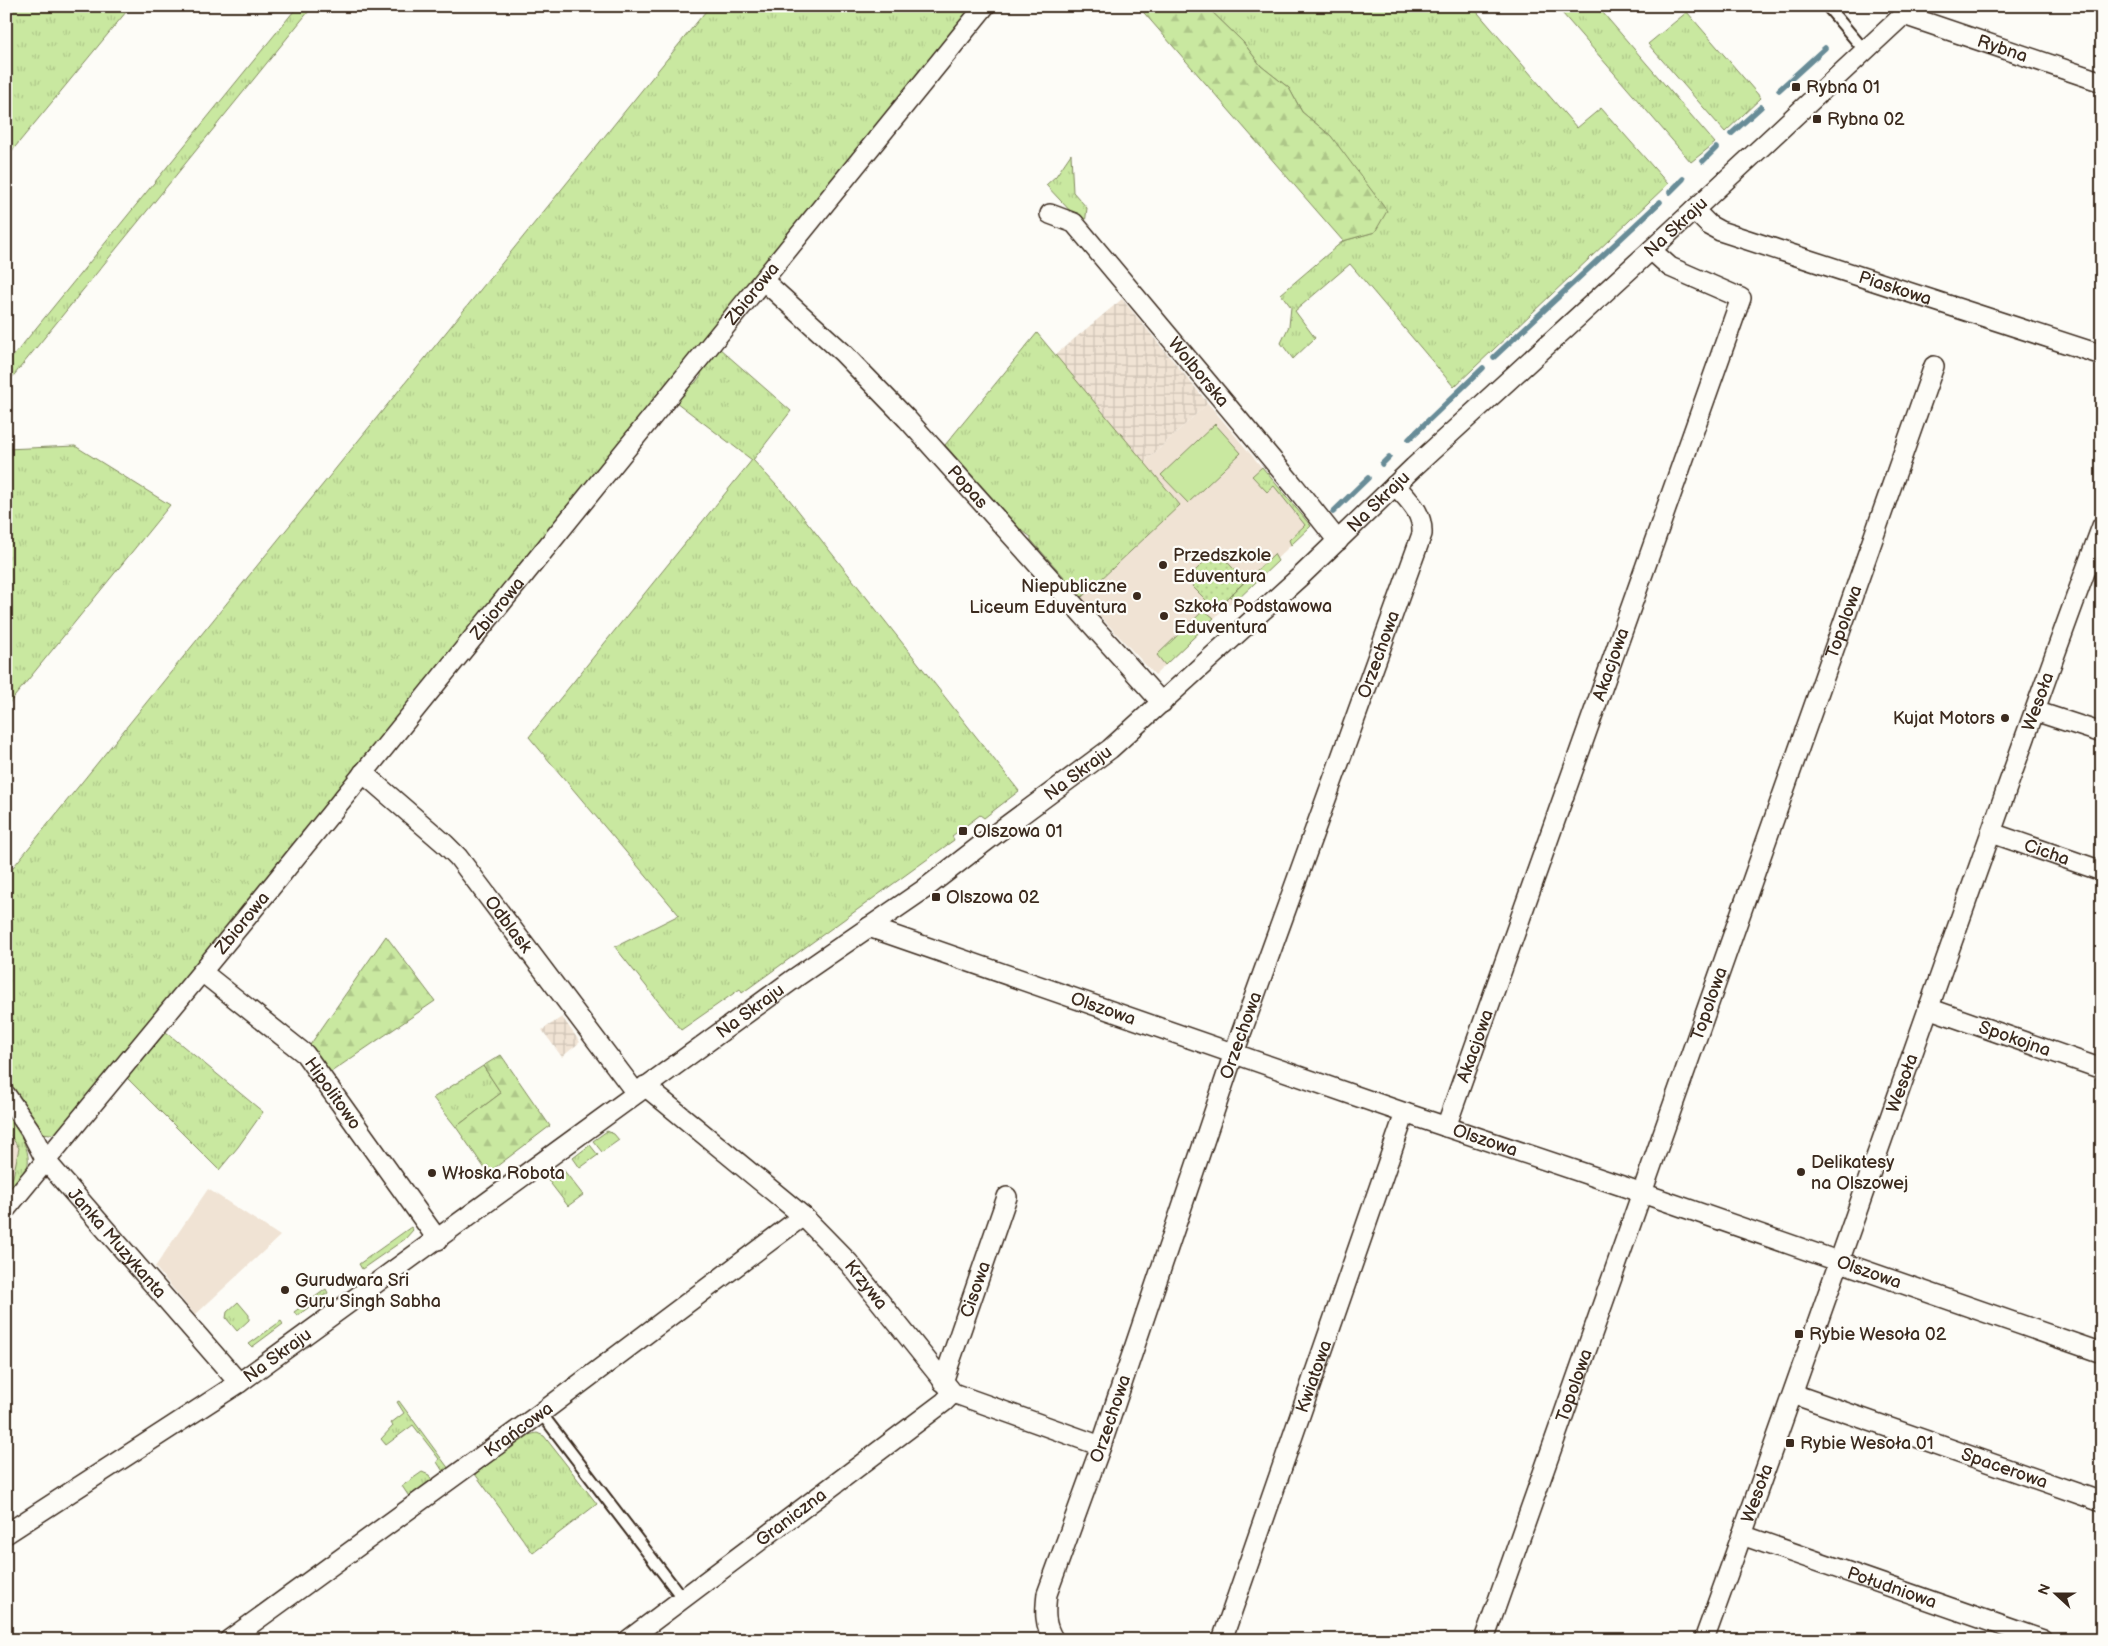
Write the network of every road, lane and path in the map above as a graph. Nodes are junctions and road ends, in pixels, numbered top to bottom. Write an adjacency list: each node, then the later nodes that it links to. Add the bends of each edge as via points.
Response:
1 (985, 6): 9 (street, Zbiorowa)
2 (1827, 6): 4 (lane)
3 (1908, 10): 4 (street, Na Skraju); 5 (street, Rybna)
4 (1865, 51): 6 (street, Na Skraju)
5 (2102, 82)
6 (1694, 210): 8 (street, Na Skraju); 10 (street, Piaskowa, via 1720,231)
7 (1050, 214): 14 (street, Wolborska, via 1074,223)
8 (1651, 250): 12 (street, Na Skraju); 30 (street, Akacjowa, via 1670,267 1741,298)
9 (764, 281): 16 (street, Popas, via 842,352 907,419); 19 (street, Zbiorowa)
10 (2102, 355)
11 (1934, 366): 32 (street, Topolowa)
12 (1395, 486): 14 (street, Na Skraju); 25 (street, Orzechowa, via 1420,514 1422,534)
13 (2102, 526): 15 (street, Wesoła)
14 (1338, 541): 16 (street, Na Skraju)
15 (2095, 564): 17 (street, Wesoła)
16 (1162, 703): 22 (street, Na Skraju, via 1091,763 923,890)
17 (2035, 711): 18 (street); 20 (street, Wesoła)
18 (2102, 733)
19 (363, 773): 23 (street, Zbiorowa); 27 (street, Odblask, via 458,857)
20 (1992, 833): 21 (street, Cicha); 24 (street, Wesoła)
21 (2102, 871)
22 (869, 926): 25 (street, Olszowa); 27 (street, Na Skraju)
23 (202, 972): 31 (street, Zbiorowa); 36 (street, Hipolitowo, via 305,1054)
24 (1928, 1008): 26 (street, Spokojna); 37 (street, Wesoła)
25 (1234, 1054): 29 (street, Olszowa); 43 (street, Orzechowa)
26 (2102, 1069)
27 (640, 1090): 35 (street, Krzywa); 36 (street, Na Skraju)
28 (6, 1095): 31 (street, Janka Muzykanta)
29 (1405, 1114): 30 (street, Olszowa); 51 (street, Kwiatowa)
30 (1446, 1127): 32 (street, Olszowa)
31 (46, 1160): 34 (street, Zbiorowa); 39 (street, Janka Muzykanta)
32 (1642, 1194): 37 (street, Olszowa); 52 (street, Topolowa)
33 (1006, 1197): 40 (street, Cisowa)
34 (6, 1209)
35 (803, 1216): 40 (street, Krzywa, via 849,1262); 42 (street, Krańcowa)
36 (438, 1240): 39 (street, Na Skraju)
37 (1840, 1262): 38 (street, Olszowa); 41 (street, Wesoła)
38 (2102, 1353)
39 (239, 1383): 45 (street, Na Skraju)
40 (948, 1388): 43 (street); 47 (street, Graniczna, via 944,1402)
41 (1793, 1394): 44 (street, Spacerowa); 46 (street, Wesoła)
42 (541, 1413): 47 (lane); 48 (street, Krańcowa)
43 (1100, 1446): 50 (street, Orzechowa, via 1046,1594 1045,1616)
44 (2102, 1502)
45 (6, 1534)
46 (1742, 1535): 53 (street, Wesoła); 54 (street, Południowa)
47 (683, 1599): 49 (street, Graniczna)
48 (229, 1640)
49 (628, 1640)
50 (1054, 1640)
51 (1222, 1640)
52 (1484, 1640)
53 (1704, 1640)
54 (2043, 1640)

